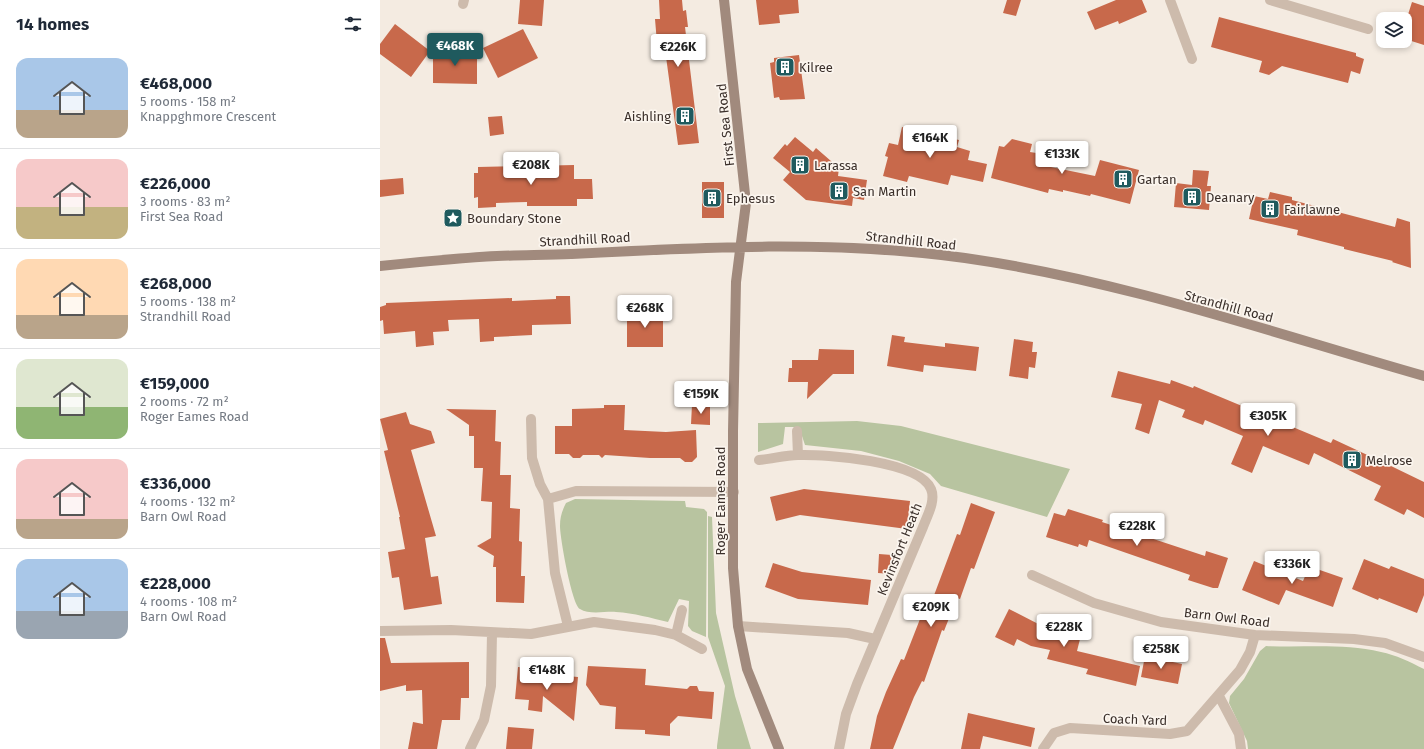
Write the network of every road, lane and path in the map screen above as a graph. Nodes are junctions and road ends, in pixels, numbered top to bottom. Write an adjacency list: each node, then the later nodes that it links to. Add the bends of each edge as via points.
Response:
1 (724, 0): 6 (main road, First Sea Road, via 746,203)
2 (1170, 0): 5 (street)
3 (1270, 0): 4 (street)
4 (1368, 29)
5 (1192, 59)
6 (740, 247): 7 (main road, Strandhill Road, via 496,256); 8 (main road, Strandhill Road, via 870,248 968,259 1032,270 1158,300); 13 (main road, Roger Eames Road, via 736,282)
7 (380, 266)
8 (1424, 376)
9 (531, 419): 14 (street, via 532,458)
10 (797, 431): 11 (street)
11 (798, 455): 12 (street, Kevinsfort Heath); 23 (street, Kevinsfort Heath, via 860,459 906,469 922,477 931,489 932,501 928,514)
12 (759, 460)
13 (734, 492): 14 (street, via 576,491); 18 (main road, Roger Eames Road, via 733,568)
14 (548, 499): 17 (street, via 555,574)
15 (1032, 575): 22 (street, Barn Owl Road, via 1094,603 1161,622)
16 (682, 610): 21 (street)
17 (568, 626): 20 (street, via 531,634); 21 (street, via 594,622 629,625)
18 (738, 626): 23 (street, via 848,633); 28 (main road, Roger Eames Road, via 747,669)
19 (380, 631): 20 (street, via 451,630)
20 (492, 633): 27 (street, via 491,686 484,720)
21 (676, 635): 24 (street)
22 (1255, 635): 25 (street, Barn Owl Road, via 1354,639 1385,643); 26 (street, Coach Yard, via 1250,652 1240,670)
23 (875, 639): 29 (street, Kevinsfort Heath, via 846,714)
24 (702, 649)
25 (1424, 657)
26 (1219, 696): 30 (street, Coach Yard, via 1187,731 1170,734 1070,728 1054,733); 31 (street, via 1239,734)
27 (470, 749)
28 (779, 749)
29 (839, 749)
30 (1043, 749)
31 (1242, 749)

